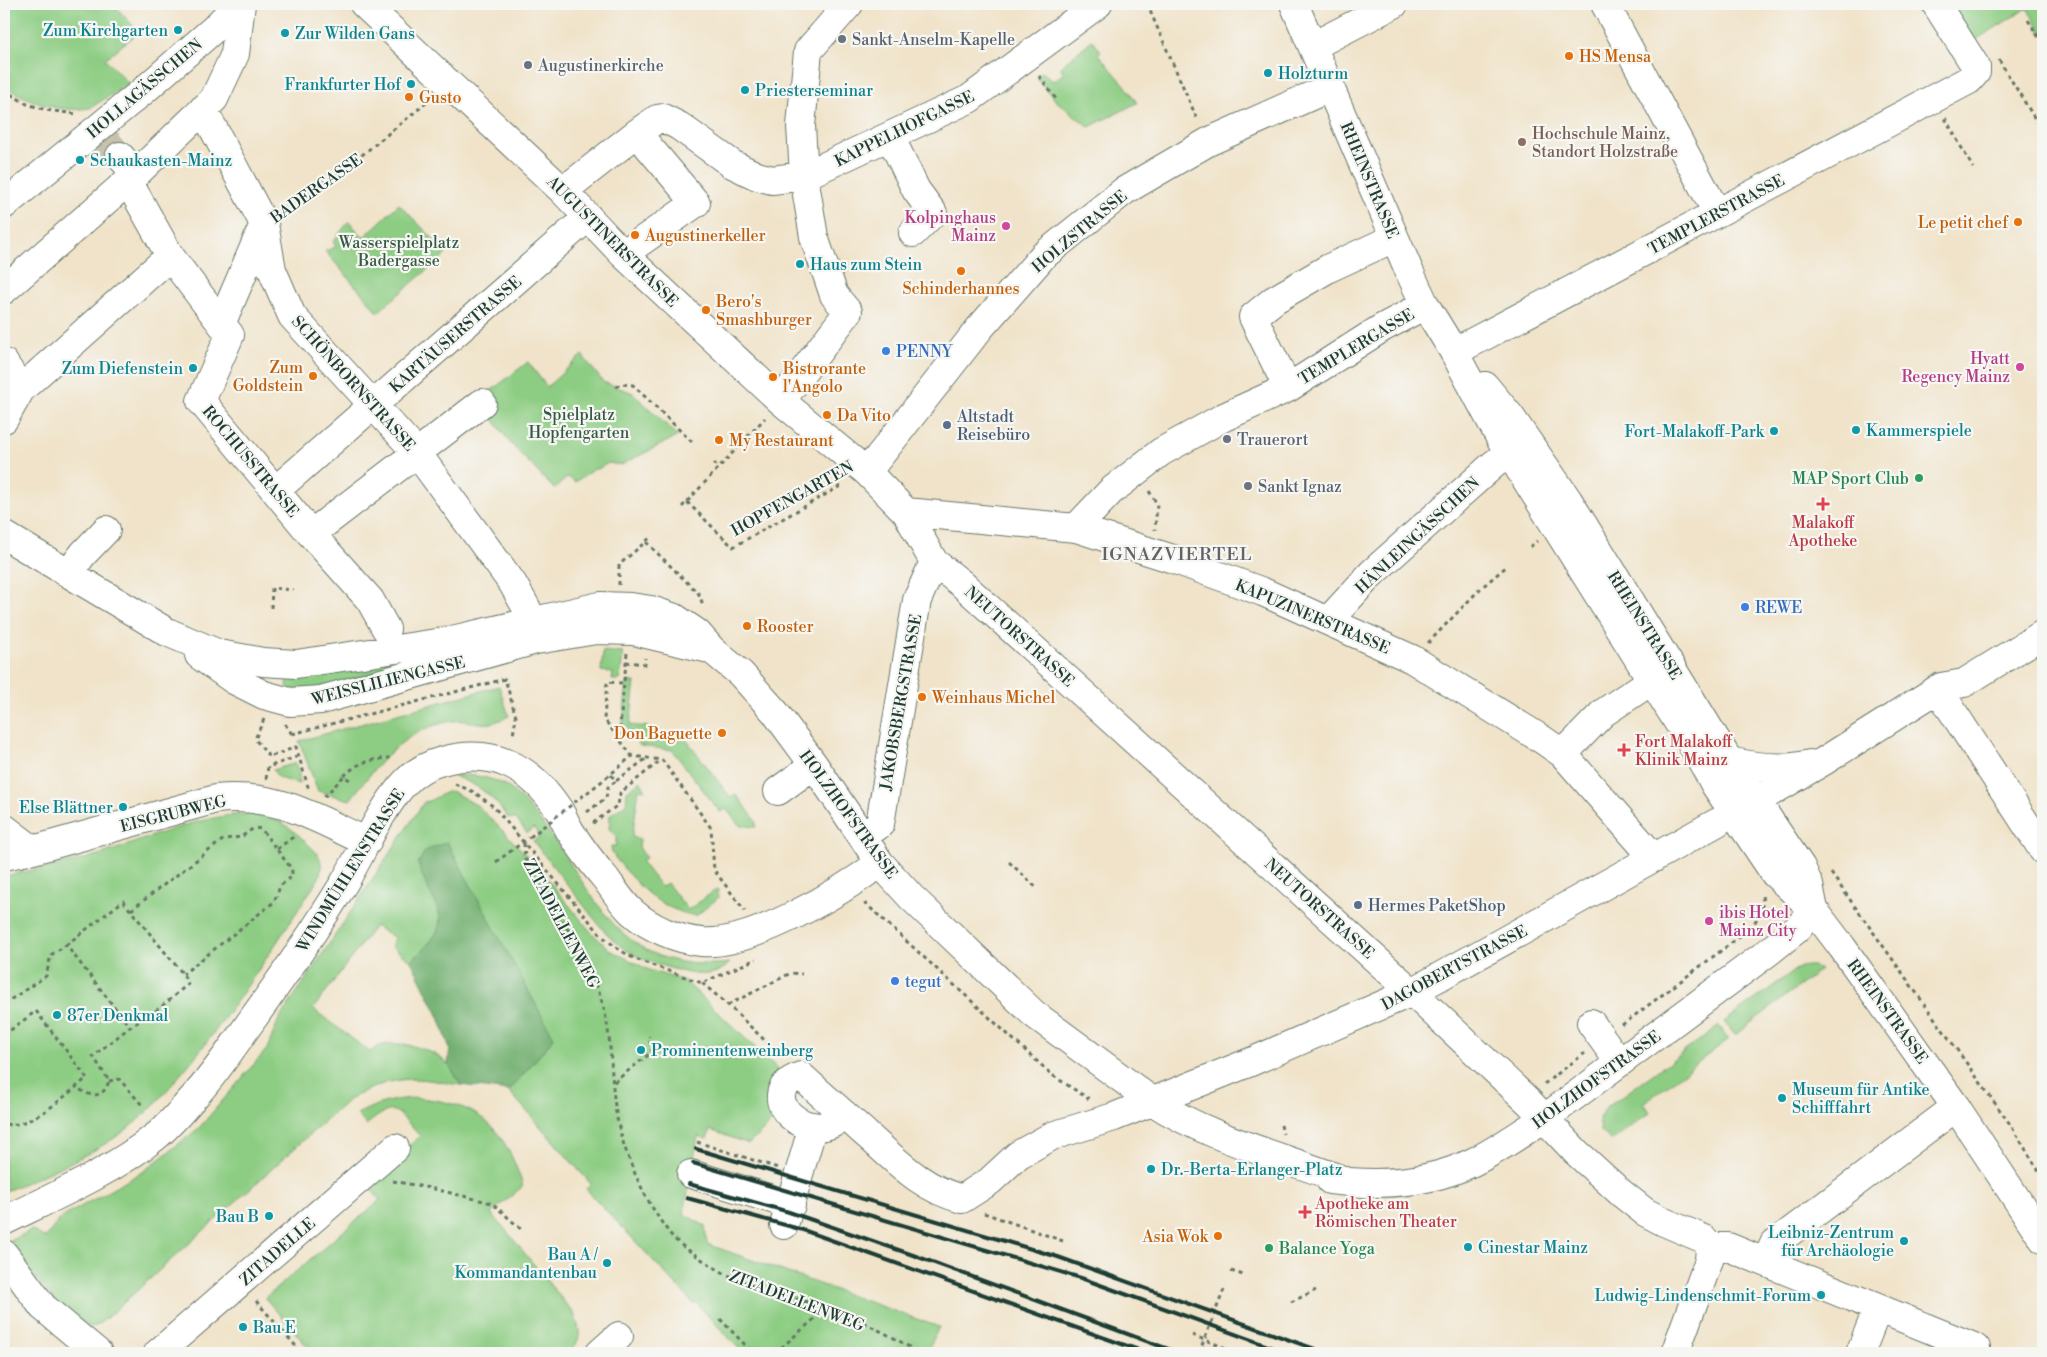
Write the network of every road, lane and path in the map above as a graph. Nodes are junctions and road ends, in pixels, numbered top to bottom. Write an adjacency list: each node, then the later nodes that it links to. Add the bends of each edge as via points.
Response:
1 (239, 4): 22 (street, via 235,54 214,98); 27 (street, HOLLAGÄSSCHEN, via 142,92)
2 (849, 4): 29 (street, via 808,51 801,126)
3 (1098, 4): 25 (street, KAPPELHOFGASSE, via 969,99)
4 (1147, 4): 26 (path)
5 (1294, 4): 16 (street, RHEINSTRASSE)
6 (1394, 4): 16 (street)
7 (1605, 4): 32 (street)
8 (1936, 4): 17 (street, via 1973,61)
9 (2040, 4): 11 (path)
10 (378, 7): 18 (street, AUGUSTINERSTRASSE, via 414,52)
11 (2043, 9)
12 (2028, 20): 14 (path)
13 (2043, 32): 14 (path)
14 (2038, 35): 15 (path)
15 (2043, 44)
16 (1313, 46): 19 (street, RHEINSTRASSE)
17 (1986, 63): 21 (street, TEMPLERSTRASSE, via 1969,80); 23 (path)
18 (450, 84): 30 (street, AUGUSTINERSTRASSE); 34 (path, BADERGASSE, via 346,168)
19 (1331, 86): 26 (street, HOLZSTRASSE); 36 (street, RHEINSTRASSE)
20 (4, 90): 27 (path, via 27,104 46,110 83,114)
21 (1934, 98): 28 (path); 32 (street, TEMPLERSTRASSE)
22 (203, 109): 27 (street); 34 (street, SCHÖNBORNSTRASSE)
23 (2043, 132)
24 (637, 133): 29 (street, KAPPELHOFGASSE, via 663,118 732,164 757,176 772,180); 30 (street); 37 (street, via 696,203)
25 (890, 136): 29 (street, KAPPELHOFGASSE); 35 (street, via 916,190 933,213)
26 (1208, 142): 57 (street, HOLZSTRASSE, via 1124,191 1043,256 979,329)
27 (116, 155): 31 (street, HOLLAGÄSSCHEN); 38 (street, ROCHUSSTRASSE); 39 (street)
28 (1973, 168)
29 (804, 176): 47 (street, via 814,237 834,295 848,312)
30 (563, 191): 33 (street, AUGUSTINERSTRASSE)
31 (4, 205)
32 (1717, 213): 42 (street, TEMPLERSTRASSE)
33 (588, 217): 37 (street, AUGUSTINERSTRASSE); 49 (street, KARTÄUSERSTRASSE)
34 (264, 224): 41 (street, BADERGASSE); 49 (street, SCHÖNBORNSTRASSE, via 272,270 292,316)
35 (913, 233)
36 (1394, 238): 40 (street, RHEINSTRASSE); 45 (street, via 1329,268 1274,300 1254,317)
37 (623, 254): 47 (street, AUGUSTINERSTRASSE)
38 (170, 256): 41 (street, ROCHUSSTRASSE); 46 (street)
39 (4, 290)
40 (1425, 304): 42 (street, RHEINSTRASSE); 45 (street, TEMPLERGASSE)
41 (222, 322): 58 (street, ROCHUSSTRASSE, via 230,335 201,401)
42 (1454, 352): 53 (street, RHEINSTRASSE); 98 (street, RHEINSTRASSE, via 1510,416 1545,465)
43 (4, 364): 46 (street)
44 (616, 387): 51 (path, via 620,384 633,386)
45 (1288, 388): 56 (street, TEMPLERGASSE, via 1224,416 1160,452)
46 (21, 389): 50 (street)
47 (781, 401): 55 (path); 57 (street, AUGUSTINERSTRASSE)
48 (482, 403): 52 (street)
49 (374, 405): 52 (street, SCHÖNBORNSTRASSE); 58 (street, KARTÄUSERSTRASSE)
50 (4, 419)
51 (692, 442)
52 (417, 453): 64 (street); 78 (street, SCHÖNBORNSTRASSE, via 513,584 527,608)
53 (1509, 454): 76 (street, HÄNLEINGÄSSCHEN, via 1372,573); 85 (street, RHEINSTRASSE)
54 (714, 463): 55 (path)
55 (719, 469): 59 (path)
56 (1136, 471): 62 (street, TEMPLERGASSE, via 1111,491); 68 (path, via 1157,504)
57 (867, 472): 59 (path, HOPFENGARTEN, via 733,547); 61 (street, AUGUSTINERSTRASSE)
58 (276, 490): 64 (street, ROCHUSSTRASSE)
59 (687, 502): 60 (path)
60 (682, 507)
61 (906, 512): 62 (street, KAPUZINERSTRASSE); 69 (street, AUGUSTINERSTRASSE)
62 (1076, 528): 68 (street, KAPUZINERSTRASSE)
63 (106, 530): 71 (street)
64 (311, 534): 77 (street, ROCHUSSTRASSE, via 370,600)
65 (4, 535): 71 (street, WEISSLILIENGASSE)
66 (651, 538): 67 (path)
67 (646, 542): 72 (path, via 619,565); 74 (path, via 699,594)
68 (1153, 553): 76 (street, KAPUZINERSTRASSE, via 1263,592)
69 (934, 562): 115 (street, JAKOBSBERGSTRASSE, via 917,600 880,824); 137 (street, NEUTORSTRASSE)
70 (1507, 566): 83 (path, via 1481,588)
71 (69, 573): 79 (street, WEISSLILIENGASSE)
72 (618, 589)
73 (293, 590): 75 (path, via 272,588)
74 (703, 605)
75 (271, 608)
76 (1328, 621): 83 (street, KAPUZINERSTRASSE)
77 (386, 629)
78 (534, 631): 79 (street, WEISSLILIENGASSE, via 296,664 219,654); 79 (street, WEISSLILIENGASSE, via 321,700 290,702 264,695 234,680); 100 (street, HOLZHOFSTRASSE, via 617,630 712,650 741,674 775,712)
79 (167, 632)
80 (2043, 634): 87 (street, DAGOBERTSTRASSE, via 1964,683)
81 (628, 649): 84 (path)
82 (646, 654): 84 (path, via 645,664)
83 (1412, 660): 92 (street, KAPUZINERSTRASSE)
84 (626, 662): 86 (path)
85 (1651, 681): 92 (street, via 1603,713); 110 (street, RHEINSTRASSE)
86 (624, 683): 91 (path); 91 (path, via 607,682 604,719)
87 (1938, 689): 99 (street, DAGOBERTSTRASSE); 120 (street)
88 (260, 730): 93 (path, via 254,739 269,757 296,747)
89 (292, 734): 90 (path, via 505,679 516,717)
90 (513, 735)
91 (619, 737): 94 (path)
92 (1563, 754): 122 (street, KAPUZINERSTRASSE)
93 (299, 756): 104 (path, via 268,767); 108 (path)
94 (632, 756): 96 (path); 101 (path)
95 (390, 758): 102 (path, via 361,763)
96 (647, 758): 97 (path); 105 (path)
97 (662, 760): 112 (path, via 620,793 618,805); 131 (path, via 712,828 714,870)
98 (1729, 761): 99 (street, DAGOBERTSTRASSE, via 1794,768); 110 (street, RHEINSTRASSE)
99 (1824, 761): 110 (street, DAGOBERTSTRASSE)
100 (814, 765): 107 (street); 115 (street, HOLZHOFSTRASSE)
101 (611, 775): 105 (path); 117 (path, bridge)
102 (344, 776): 103 (path); 109 (path)
103 (350, 780)
104 (265, 781)
105 (616, 781): 111 (path, via 608,787 606,798)
106 (453, 783): 117 (path, ZITADELLENWEG, via 474,792 494,807)
107 (778, 791)
108 (310, 793)
109 (320, 801)
110 (1736, 812): 122 (street, DAGOBERTSTRASSE); 130 (street, RHEINSTRASSE, via 1775,874)
111 (585, 814)
112 (592, 824)
113 (4, 828): 119 (street)
114 (297, 834): 118 (path)
115 (864, 837): 125 (street, HOLZHOFSTRASSE)
116 (367, 842): 119 (street, EISGRUBWEG, via 288,806 264,799 239,797 216,799); 125 (street, WINDMÜHLENSTRASSE, via 404,783 420,770 468,756 495,758 514,765 546,793 592,862 630,910 658,929 688,940 732,940 779,922 849,886); 165 (street, WINDMÜHLENSTRASSE, via 333,900 262,1006 225,1060 194,1097 156,1136 117,1163)
117 (524, 842): 123 (path); 147 (path, ZITADELLENWEG, via 525,859 592,974 604,1009)
118 (277, 849): 129 (path, via 258,828 241,837 224,840); 134 (path, via 293,874 280,886 274,902)
119 (33, 850): 121 (street, EISGRUBWEG)
120 (2043, 850)
121 (4, 856)
122 (1654, 858): 137 (street, DAGOBERTSTRASSE)
123 (496, 862)
124 (1009, 862): 127 (path)
125 (880, 863): 152 (street, HOLZHOFSTRASSE, via 911,897 1034,1014)
126 (1826, 866): 163 (path, via 2012,1127)
127 (1038, 889)
128 (866, 904): 150 (path, via 1052,1074)
129 (131, 910): 133 (path, via 123,901); 134 (path)
130 (1814, 910): 144 (street, HOLZHOFSTRASSE, via 1797,929); 153 (street, RHEINSTRASSE)
131 (746, 913)
132 (1760, 915): 141 (path, via 1750,929)
133 (66, 945): 138 (path, via 52,955 46,976); 140 (path)
134 (183, 974): 140 (path, via 187,987)
135 (802, 974): 139 (path, via 791,973)
136 (702, 983): 139 (path)
137 (1412, 992): 152 (street, DAGOBERTSTRASSE); 155 (street, NEUTORSTRASSE)
138 (4, 1004)
139 (728, 1005): 145 (path)
140 (130, 1027): 146 (path, via 93,1056)
141 (1596, 1031): 144 (street); 148 (path)
142 (4, 1035): 149 (path, via 36,1011 87,1078)
143 (648, 1036): 147 (path, via 652,1052)
144 (1620, 1062): 155 (street, HOLZHOFSTRASSE)
145 (801, 1076): 154 (street); 157 (street, via 785,1085 782,1103 790,1116)
146 (109, 1081): 149 (path, via 104,1091 96,1095 87,1095); 151 (path, via 119,1079)
147 (614, 1083): 178 (path, ZITADELLENWEG, via 617,1119 630,1160 649,1202 672,1236 702,1260 736,1278 762,1290)
148 (1541, 1086)
149 (76, 1087): 156 (path, via 31,1120)
150 (1093, 1104)
151 (142, 1105)
152 (1141, 1105): 155 (street, HOLZHOFSTRASSE, via 1348,1182 1394,1182 1452,1170 1473,1162); 164 (street, DAGOBERTSTRASSE, via 1052,1136 1018,1156 990,1181)
153 (1956, 1107): 167 (street, RHEINSTRASSE); 171 (street, via 1774,1244)
154 (844, 1114): 157 (street, via 834,1123); 164 (street, via 915,1178)
155 (1545, 1118): 169 (street, NEUTORSTRASSE, via 1576,1152 1645,1212 1704,1239)
156 (4, 1124)
157 (813, 1126): 162 (street)
158 (697, 1142): 162 (path)
159 (395, 1148): 160 (street, ZITADELLE)
160 (373, 1168): 166 (path, via 383,1180 492,1203); 174 (street, ZITADELLE)
161 (691, 1174): 162 (street, via 787,1215)
162 (800, 1175)
163 (2043, 1178)
164 (972, 1205): 168 (path)
165 (4, 1221)
166 (522, 1230)
167 (2043, 1239)
168 (1063, 1241)
169 (1710, 1247): 171 (street, via 1728,1247); 192 (street, via 1709,1260)
170 (4, 1254): 184 (street, via 43,1307)
171 (1766, 1262): 179 (street)
172 (1231, 1271): 173 (path)
173 (1243, 1275)
174 (240, 1283): 185 (street, ZITADELLE); 186 (path)
175 (1226, 1287): 182 (path)
176 (1316, 1290): 177 (path)
177 (1291, 1302)
178 (827, 1308): 188 (path); 189 (path, ZITADELLENWEG, via 903,1342)
179 (1878, 1308): 183 (street); 193 (street)
180 (720, 1319): 187 (path)
181 (1192, 1335): 182 (path)
182 (1204, 1340): 190 (path); 191 (path)
183 (1976, 1348)
184 (92, 1349)
185 (158, 1353)
186 (302, 1353)
187 (753, 1353)
188 (775, 1353)
189 (918, 1353)
190 (1199, 1353)
191 (1239, 1353)
192 (1674, 1353)
193 (1860, 1353)

